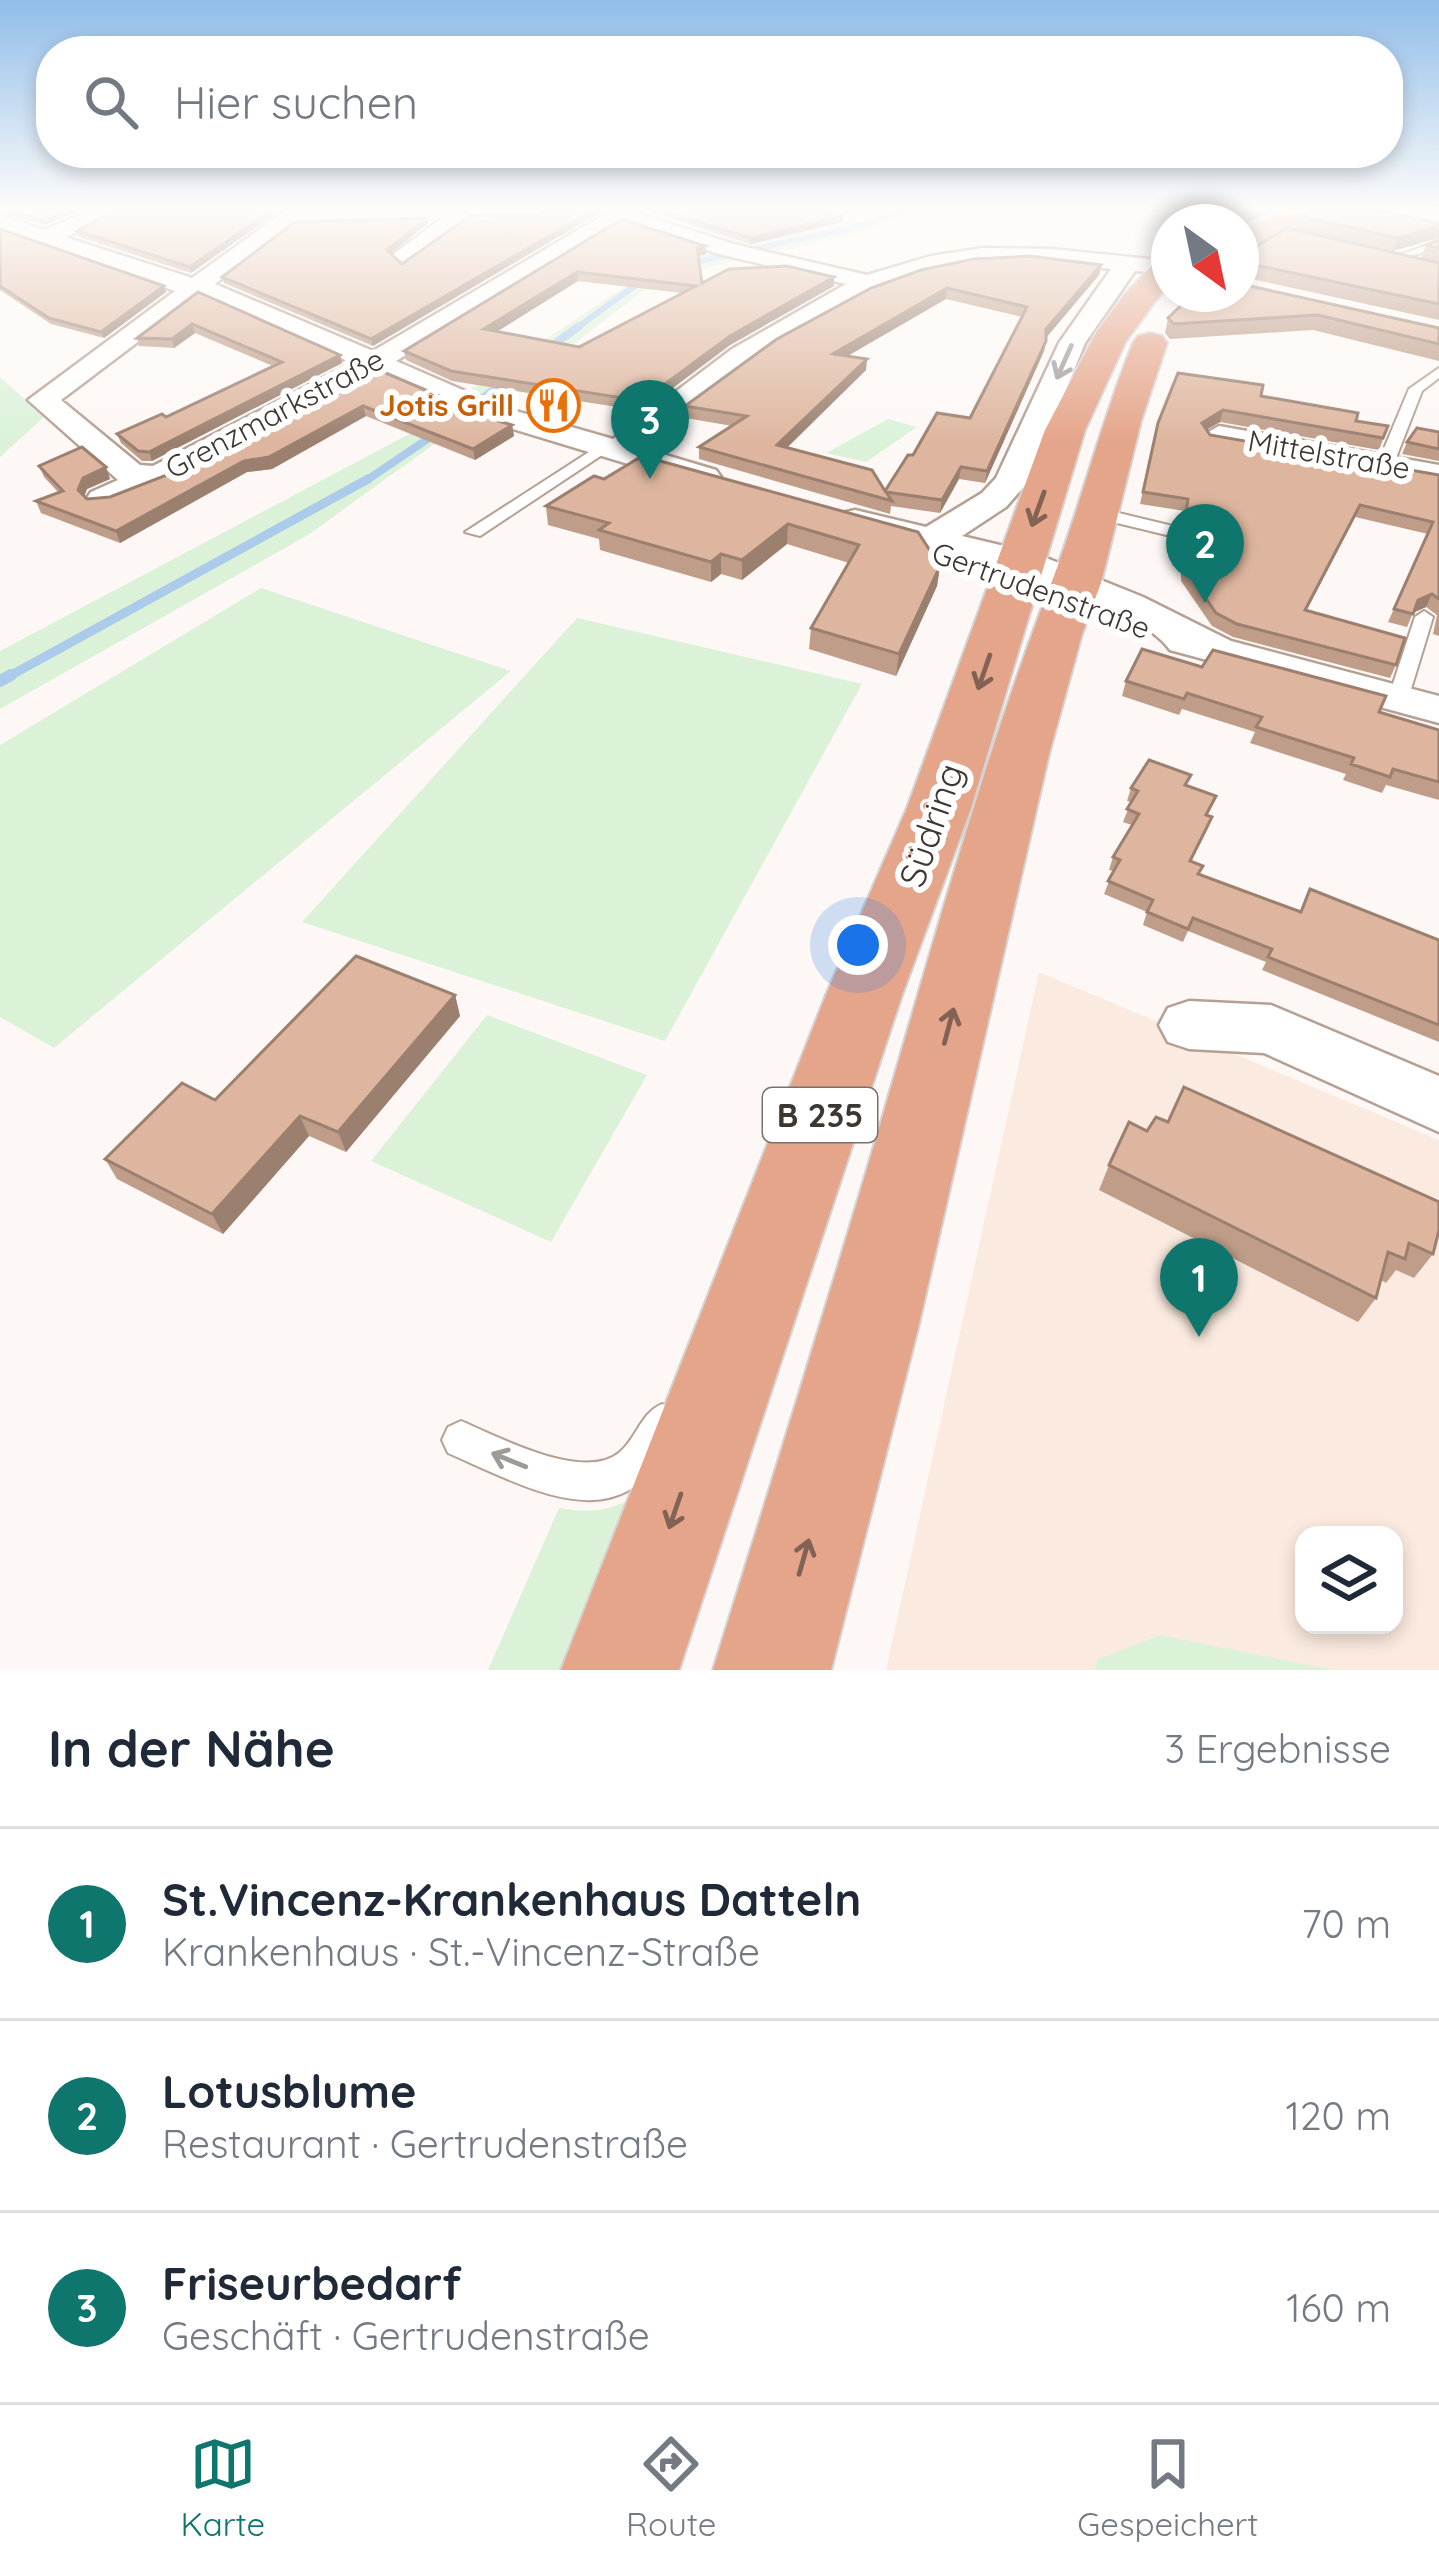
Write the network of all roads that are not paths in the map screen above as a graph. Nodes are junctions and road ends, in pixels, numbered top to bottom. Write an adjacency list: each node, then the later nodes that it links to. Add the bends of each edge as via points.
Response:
1 (199, 287): 14 (street, via 43,400 131,474)
2 (202, 287): 8 (street)
3 (500, 287): 8 (street, Grenzmarkstraße)
4 (859, 287): 11 (street, via 763,339)
5 (1112, 287): 22 (street, one-way to 22, via 1072,344 1011,482)
6 (1140, 287): 23 (main road, Südring / B 235, one-way to 23, via 1088,380)
7 (1149, 287): 18 (main road, Südring / B 235, via 1152,338)
8 (377, 361): 11 (street, via 491,413); 14 (street, Grenzmarkstraße)
9 (1439, 372): 12 (lane, via 1415,389)
10 (1220, 435): 12 (street, Mittelstraße)
11 (610, 450): 15 (street); 20 (lane)
12 (1386, 463): 13 (street, Mittelstraße)
13 (1439, 475)
14 (158, 476): 16 (street, Grenzmarkstraße)
15 (732, 486)
16 (103, 499)
17 (824, 512): 19 (street, Gertrudenstraße)
18 (1094, 512): 21 (lane); 23 (main road, Südring / B 235)
19 (870, 526): 22 (street, Gertrudenstraße); 23 (street, Gertrudenstraße)
20 (474, 532)
21 (1175, 532)
22 (934, 538): 23 (street, Gertrudenstraße)
23 (1044, 584): 25 (street, Gertrudenstraße, via 1215,648); 26 (main road, Südring / B 235, one-way to 26); 33 (main road, Südring / B 235, one-way to 23, via 1019,754)
24 (1424, 617): 25 (lane)
25 (1419, 705)
26 (864, 995): 29 (lane, via 817,1055); 32 (main road, Südring / B 235, one-way to 32)
27 (1190, 1025): 28 (street, via 1271,1029)
28 (1439, 1105)
29 (783, 1118)
30 (674, 1390): 31 (lane, one-way to 31, via 657,1437 605,1484 548,1475)
31 (460, 1440)
32 (620, 1670)
33 (772, 1670)

